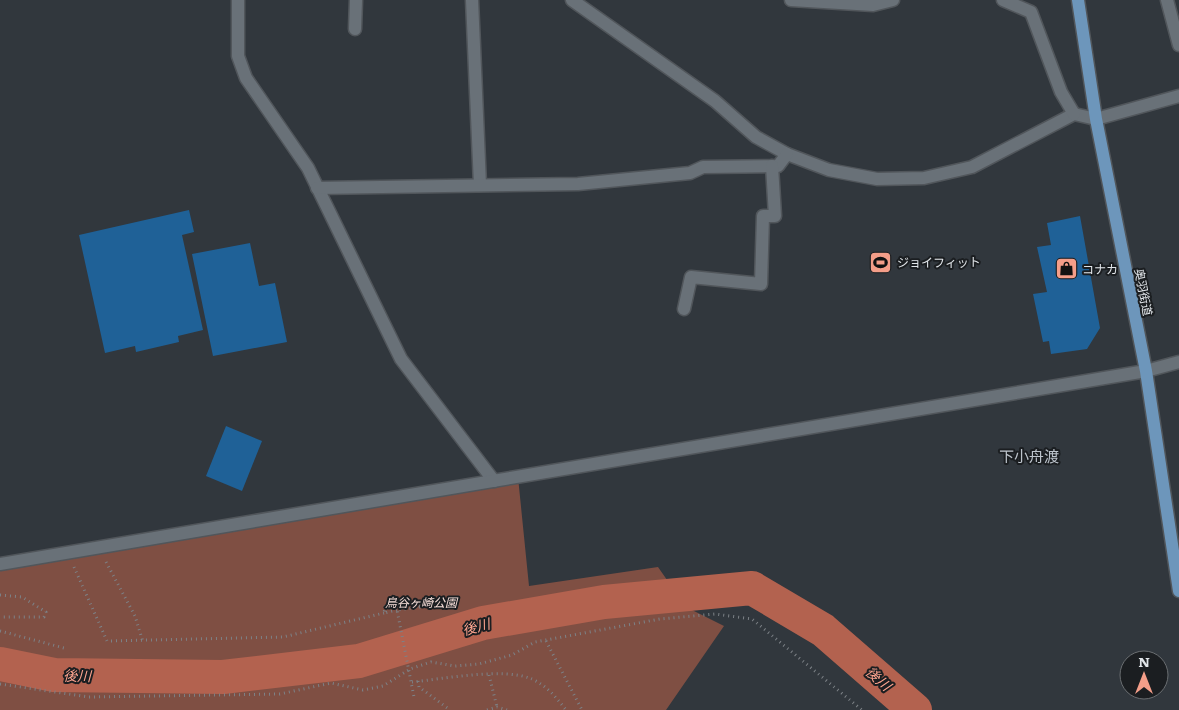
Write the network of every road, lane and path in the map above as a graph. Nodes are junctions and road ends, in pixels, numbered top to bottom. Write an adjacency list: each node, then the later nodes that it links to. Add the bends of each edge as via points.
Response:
1 (238, 0): 18 (street, via 238,56 246,78 308,168)
2 (356, 0): 10 (street)
3 (472, 0): 17 (street)
4 (572, 0): 15 (street, via 715,101 756,137)
5 (790, 0): 6 (street, via 873,5)
6 (892, 0)
7 (1003, 0): 13 (street, via 1031,12 1061,92)
8 (1078, 0): 14 (main road, 奥羽街道)
9 (1168, 0): 11 (street)
10 (355, 29)
11 (1179, 45)
12 (1179, 96): 14 (street)
13 (1074, 114): 14 (street); 15 (street, via 972,167 924,178 877,179 829,170)
14 (1096, 119): 21 (main road, 奥羽街道)
15 (787, 154): 16 (street, via 778,166)
16 (772, 166): 17 (street, via 703,167 690,173 578,184); 19 (street, via 775,216 763,216 761,284 691,277)
17 (480, 185): 18 (street)
18 (317, 188): 22 (street, via 401,359)
19 (684, 309)
20 (1179, 362): 21 (street)
21 (1146, 370): 22 (street); 26 (main road, 奥羽街道)
22 (494, 481): 24 (street)
23 (106, 562): 33 (path, via 135,616)
24 (0, 564)
25 (74, 567): 33 (path, via 107,641)
26 (1179, 591)
27 (0, 595): 30 (path, via 22,597 46,612 44,617)
28 (397, 610): 29 (path); 29 (path, via 422,607 394,597 386,603); 35 (path)
29 (384, 613): 33 (path, via 284,637)
30 (0, 617)
31 (0, 631): 34 (path)
32 (546, 641): 35 (path, via 535,642 512,655 479,664 455,666 431,662); 46 (path); 47 (path, via 660,619 715,614 752,619)
33 (143, 642)
34 (64, 648)
35 (410, 669): 38 (path); 39 (path, via 383,686 363,690 331,683 280,694 89,697)
36 (489, 675): 37 (path); 41 (path); 45 (path, via 506,673 531,679 553,693)
37 (418, 681): 38 (path); 42 (path, via 419,687)
38 (412, 682): 40 (path)
39 (0, 684)
40 (414, 697)
41 (497, 707): 43 (path); 44 (path)
42 (450, 710)
43 (487, 710)
44 (507, 710)
45 (566, 710)
46 (582, 710)
47 (862, 710)

